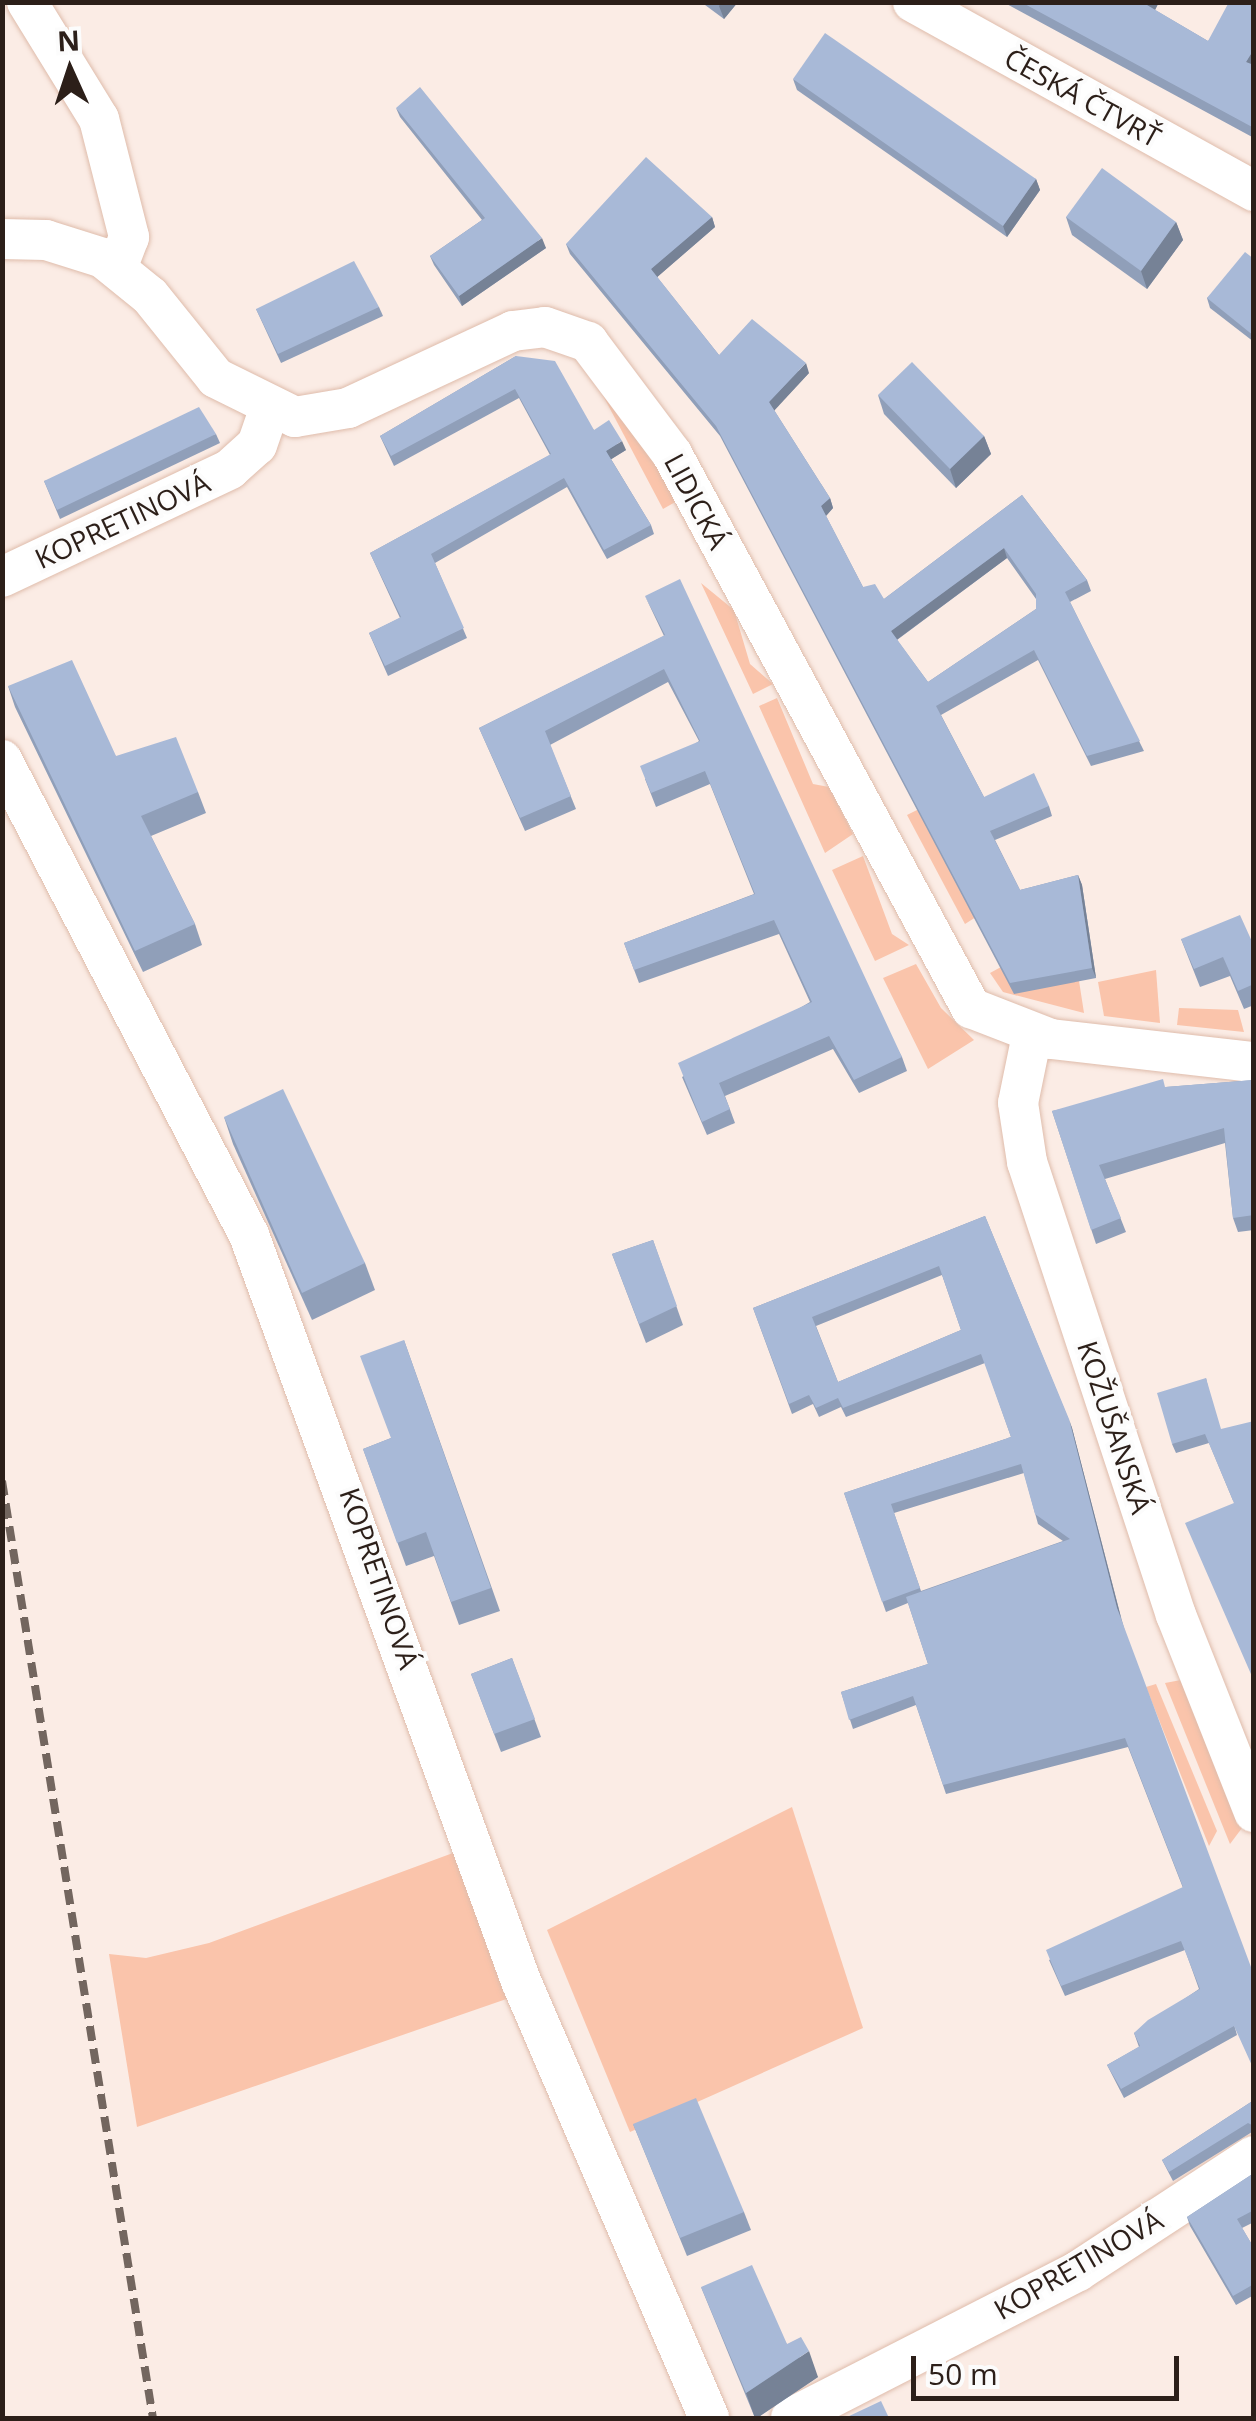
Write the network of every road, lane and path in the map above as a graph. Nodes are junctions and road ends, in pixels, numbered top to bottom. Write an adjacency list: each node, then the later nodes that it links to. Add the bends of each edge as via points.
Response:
1 (28, 2): 5 (street, via 99,119 130,237)
2 (912, 2): 3 (street, ČESKÁ ČTVRŤ)
3 (1254, 192)
4 (2, 239): 5 (street, via 70,245)
5 (117, 268): 6 (street, via 210,372)
6 (269, 410): 7 (street, KOPRETINOVÁ, via 257,445 230,469); 9 (street, LIDICKÁ, via 340,410 527,328 557,329 593,346 672,454 954,986 976,1012)
7 (2, 577)
8 (2, 760): 13 (street, KOPRETINOVÁ, via 249,1234 522,1981)
9 (1032, 1035): 10 (street, LIDICKÁ); 11 (street, KOŽUŠANSKÁ, via 1018,1103 1028,1162 1176,1616)
10 (1254, 1062)
11 (1254, 1812)
12 (1254, 2156): 14 (street, KOPRETINOVÁ, via 1078,2270)
13 (709, 2418)
14 (791, 2418)

